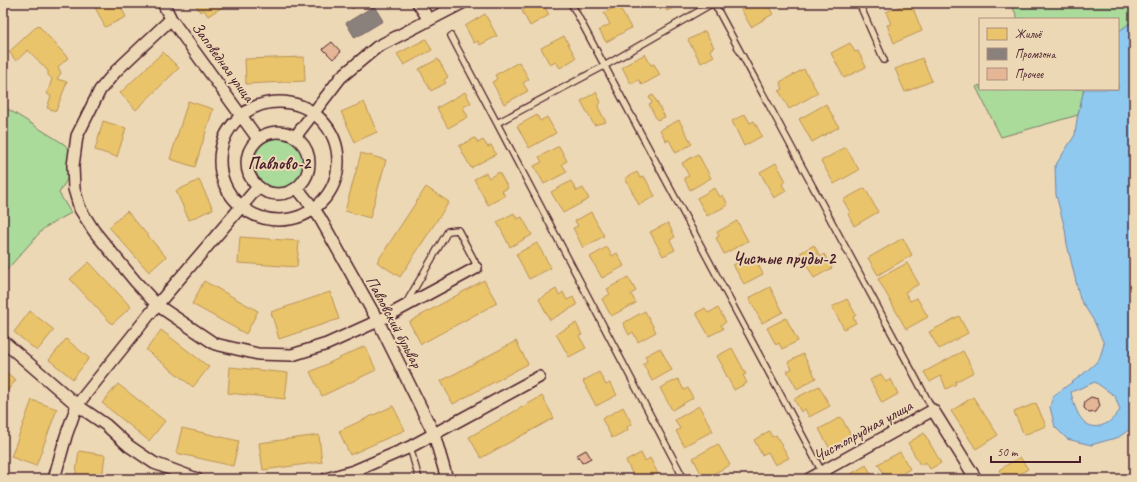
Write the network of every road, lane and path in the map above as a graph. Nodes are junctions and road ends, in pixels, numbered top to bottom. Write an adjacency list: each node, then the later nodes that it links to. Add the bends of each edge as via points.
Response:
1 (163, 3): 7 (street, Заповедная улица)
2 (418, 3): 8 (street)
3 (462, 3): 8 (street)
4 (571, 3): 11 (lane)
5 (714, 3): 11 (lane); 28 (lane)
6 (859, 3): 10 (lane)
7 (172, 19): 13 (street, Заповедная улица); 22 (street, via 116,71 100,90 77,136 73,166 74,189 80,210 94,231)
8 (429, 20): 12 (street, via 377,47 341,77)
9 (451, 36): 14 (lane)
10 (884, 60)
11 (606, 65): 14 (lane); 31 (lane)
12 (314, 112): 13 (street, via 296,104 277,101 258,105); 15 (street); 20 (street, via 327,125 336,142 339,160 336,178 328,195)
13 (241, 115): 16 (street, Заповедная улица); 19 (street, via 227,131 220,151 220,172 228,192)
14 (497, 123): 37 (lane)
15 (295, 137): 16 (street, via 276,132 266,134); 18 (street, via 308,156 308,168 304,179)
16 (258, 140): 17 (street, via 247,158 247,169)
17 (258, 187): 18 (street, via 277,194); 19 (street)
18 (296, 188): 20 (street, Павловский бульвар)
19 (241, 207): 20 (street, via 255,216 270,220 286,220); 22 (street)
20 (314, 209): 24 (street, Павловский бульвар)
21 (476, 268): 23 (street); 23 (lane, via 458,230 448,231)
22 (157, 305): 24 (street, via 215,344 258,354 292,355 327,344); 27 (street)
23 (404, 307): 24 (street)
24 (378, 321): 29 (street, Павловский бульвар)
25 (3, 341): 27 (street)
26 (539, 378): 29 (street)
27 (77, 405): 32 (street); 33 (street, via 106,425 128,446 154,463)
28 (933, 410): 31 (street, Чистопрудная улица); 39 (street)
29 (434, 434): 30 (street); 36 (street, Павловский бульвар)
30 (410, 446): 34 (street, via 354,471); 35 (lane)
31 (822, 472): 38 (street, Чистопрудная улица)
32 (54, 479)
33 (197, 479)
34 (326, 479)
35 (419, 479)
36 (447, 479)
37 (684, 479)
38 (809, 479)
39 (976, 479)

